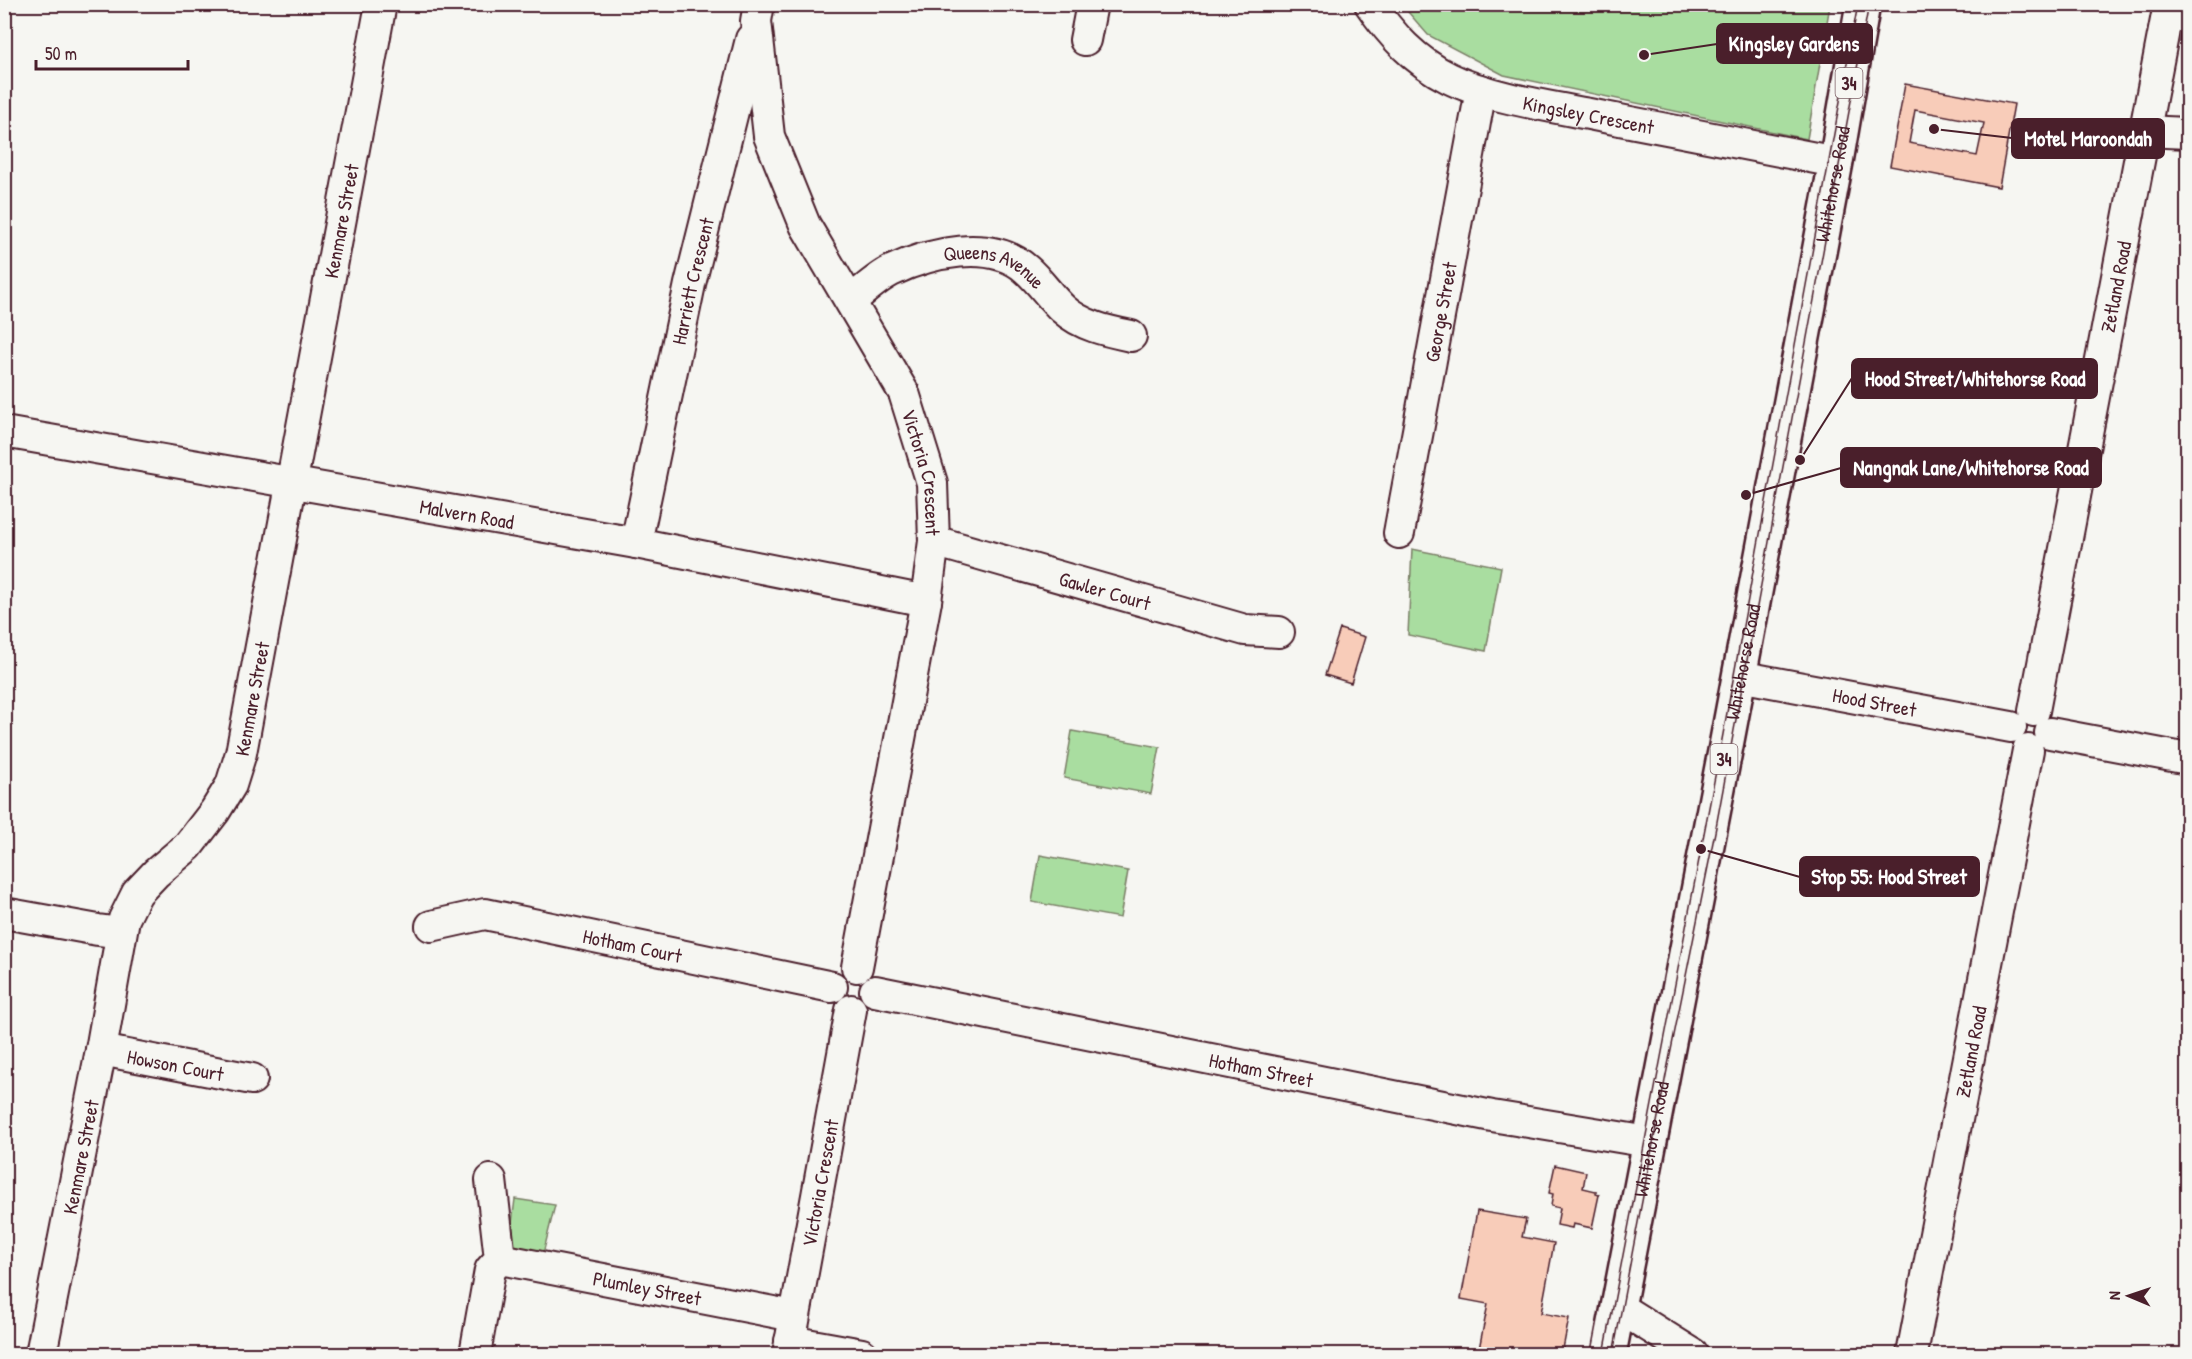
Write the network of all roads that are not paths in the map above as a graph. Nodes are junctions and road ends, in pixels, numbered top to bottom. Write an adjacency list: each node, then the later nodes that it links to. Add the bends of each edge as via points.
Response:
1 (381, 4): 15 (street, Kenmare Street)
2 (1092, 4): 7 (street)
3 (1370, 4): 8 (street, Kingsley Crescent, via 1386,29 1416,58 1450,79)
4 (1863, 4): 11 (main road, Whitehorse Road / 34)
5 (2169, 4): 9 (street, Zetland Road)
6 (757, 13): 12 (street, Victoria Crescent, via 769,136 804,225); 18 (street, Harriett Crescent, via 690,284)
7 (1085, 40)
8 (1481, 90): 11 (street, Kingsley Crescent); 16 (street, George Street)
9 (2144, 131): 10 (street); 22 (street, Zetland Road)
10 (2187, 133)
11 (1836, 162): 21 (main road, Whitehorse Road / 34)
12 (851, 301): 13 (street, Queens Avenue, via 890,272 955,252 982,252 1013,260 1026,269 1075,318); 17 (street, Victoria Crescent, via 904,393 932,483)
13 (1131, 336)
14 (4, 432): 15 (street, Malvern Road)
15 (292, 482): 18 (street, Malvern Road); 26 (street, Kenmare Street, via 241,753 231,785 188,846 137,893)
16 (1399, 533)
17 (934, 541): 19 (street, Victoria Crescent); 20 (street, Gawler Court, via 1245,630)
18 (636, 543): 19 (street, Malvern Road)
19 (926, 601): 27 (street, Victoria Crescent)
20 (1279, 632)
21 (1739, 676): 22 (street, Hood Street); 33 (main road, Whitehorse Road / 34)
22 (2031, 730): 23 (street, Hood Street); 43 (street, Zetland Road)
23 (2187, 759)
24 (4, 913): 26 (street)
25 (431, 926): 28 (street, Hotham Court, via 485,914)
26 (121, 933): 31 (street, Kenmare Street)
27 (857, 967): 28 (street, via 840,971); 29 (street, via 871,975)
28 (832, 987): 30 (street, via 837,1003)
29 (875, 991): 30 (street, via 867,1006); 33 (street, Hotham Street, via 1480,1114)
30 (851, 1010): 37 (street, Victoria Crescent)
31 (101, 1050): 32 (street, Howson Court); 38 (street, Kenmare Street)
32 (252, 1079)
33 (1649, 1142): 36 (main road, Whitehorse Road / 34)
34 (491, 1180): 35 (street)
35 (500, 1259): 37 (street, Plumley Street); 39 (street, via 490,1270)
36 (1618, 1307): 41 (main road, Whitehorse Road / 34); 42 (street)
37 (791, 1337): 40 (street, Plumley Street)
38 (41, 1354)
39 (475, 1354)
40 (862, 1354)
41 (1609, 1354)
42 (1693, 1354)
43 (1912, 1354)

